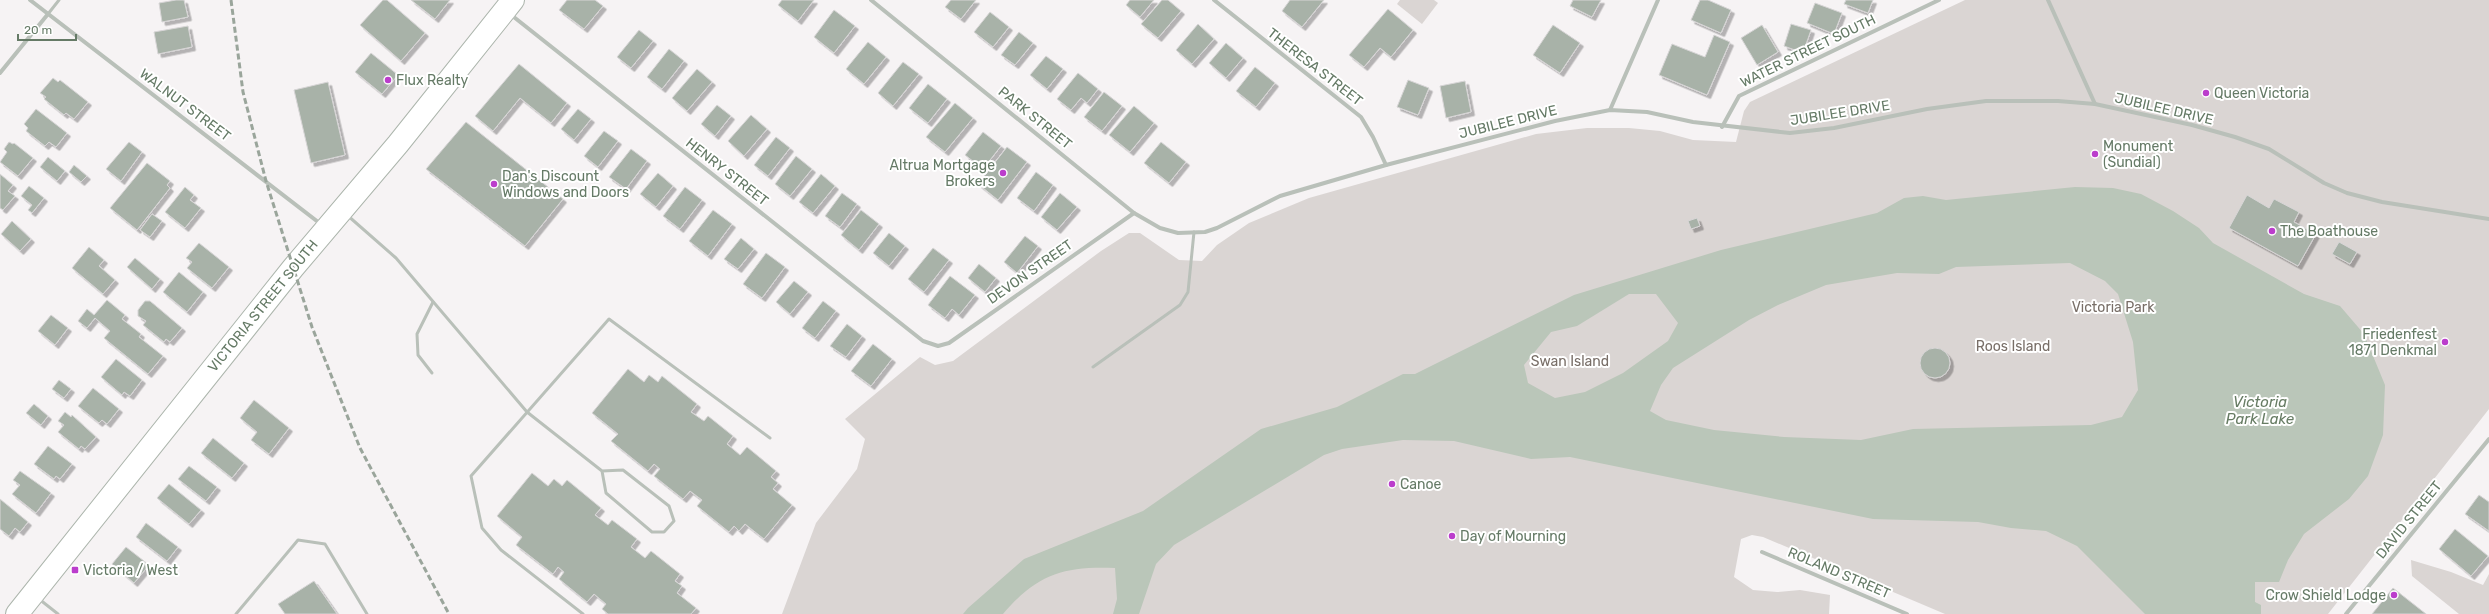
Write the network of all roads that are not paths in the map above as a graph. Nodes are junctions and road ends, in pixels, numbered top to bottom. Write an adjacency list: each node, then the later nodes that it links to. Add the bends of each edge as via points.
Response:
1 (30, 0): 9 (street, WALNUT STREET)
2 (59, 0): 9 (lane)
3 (871, 0): 16 (street, PARK STREET)
4 (1214, 0): 14 (street, THERESA STREET, via 1361,117)
5 (1658, 0): 12 (street)
6 (1939, 0): 13 (street, WATER STREET SOUTH, via 1739,96)
7 (2048, 0): 11 (street)
8 (509, 5): 15 (main road, VICTORIA STREET SOUTH); 21 (street, HENRY STREET, via 923,341)
9 (48, 14): 10 (street); 18 (street, WALNUT STREET)
10 (0, 74)
11 (2094, 104): 13 (street, JUBILEE DRIVE, via 1986,101 1927,109 1834,128 1790,133); 17 (street, JUBILEE DRIVE, via 2192,125 2269,149 2324,183 2347,193 2382,202)
12 (1610, 110): 13 (street, JUBILEE DRIVE, via 1647,112); 14 (street, JUBILEE DRIVE, via 1556,121)
13 (1722, 127)
14 (1386, 165): 19 (street, JUBILEE DRIVE, via 1280,196 1216,228)
15 (342, 210): 18 (main road, VICTORIA STREET SOUTH); 20 (lane, via 396,258)
16 (1134, 213): 19 (street, PARK STREET, via 1160,228 1178,233); 21 (street, DEVON STREET, via 948,343)
17 (2489, 219)
18 (326, 227): 29 (main road, VICTORIA STREET SOUTH)
19 (1194, 232): 22 (lane, via 1188,292 1180,305)
20 (432, 302): 23 (lane, via 417,334 418,355); 24 (lane)
21 (938, 346)
22 (1093, 367)
23 (432, 373)
24 (527, 412): 25 (lane, via 609,318); 27 (lane); 34 (lane, via 471,476 482,528 501,550)
25 (770, 438)
26 (2489, 439): 36 (street, DAVID STREET)
27 (602, 471): 27 (lane, via 622,470 669,506 674,521 664,532 652,532 606,493)
28 (1762, 552): 35 (street, ROLAND STREET)
29 (33, 594): 30 (main road, VICTORIA STREET SOUTH); 31 (lane)
30 (17, 614)
31 (58, 614)
32 (236, 614): 33 (lane, via 298,540 325,544)
33 (367, 614)
34 (583, 614)
35 (1908, 614)
36 (2346, 614)

